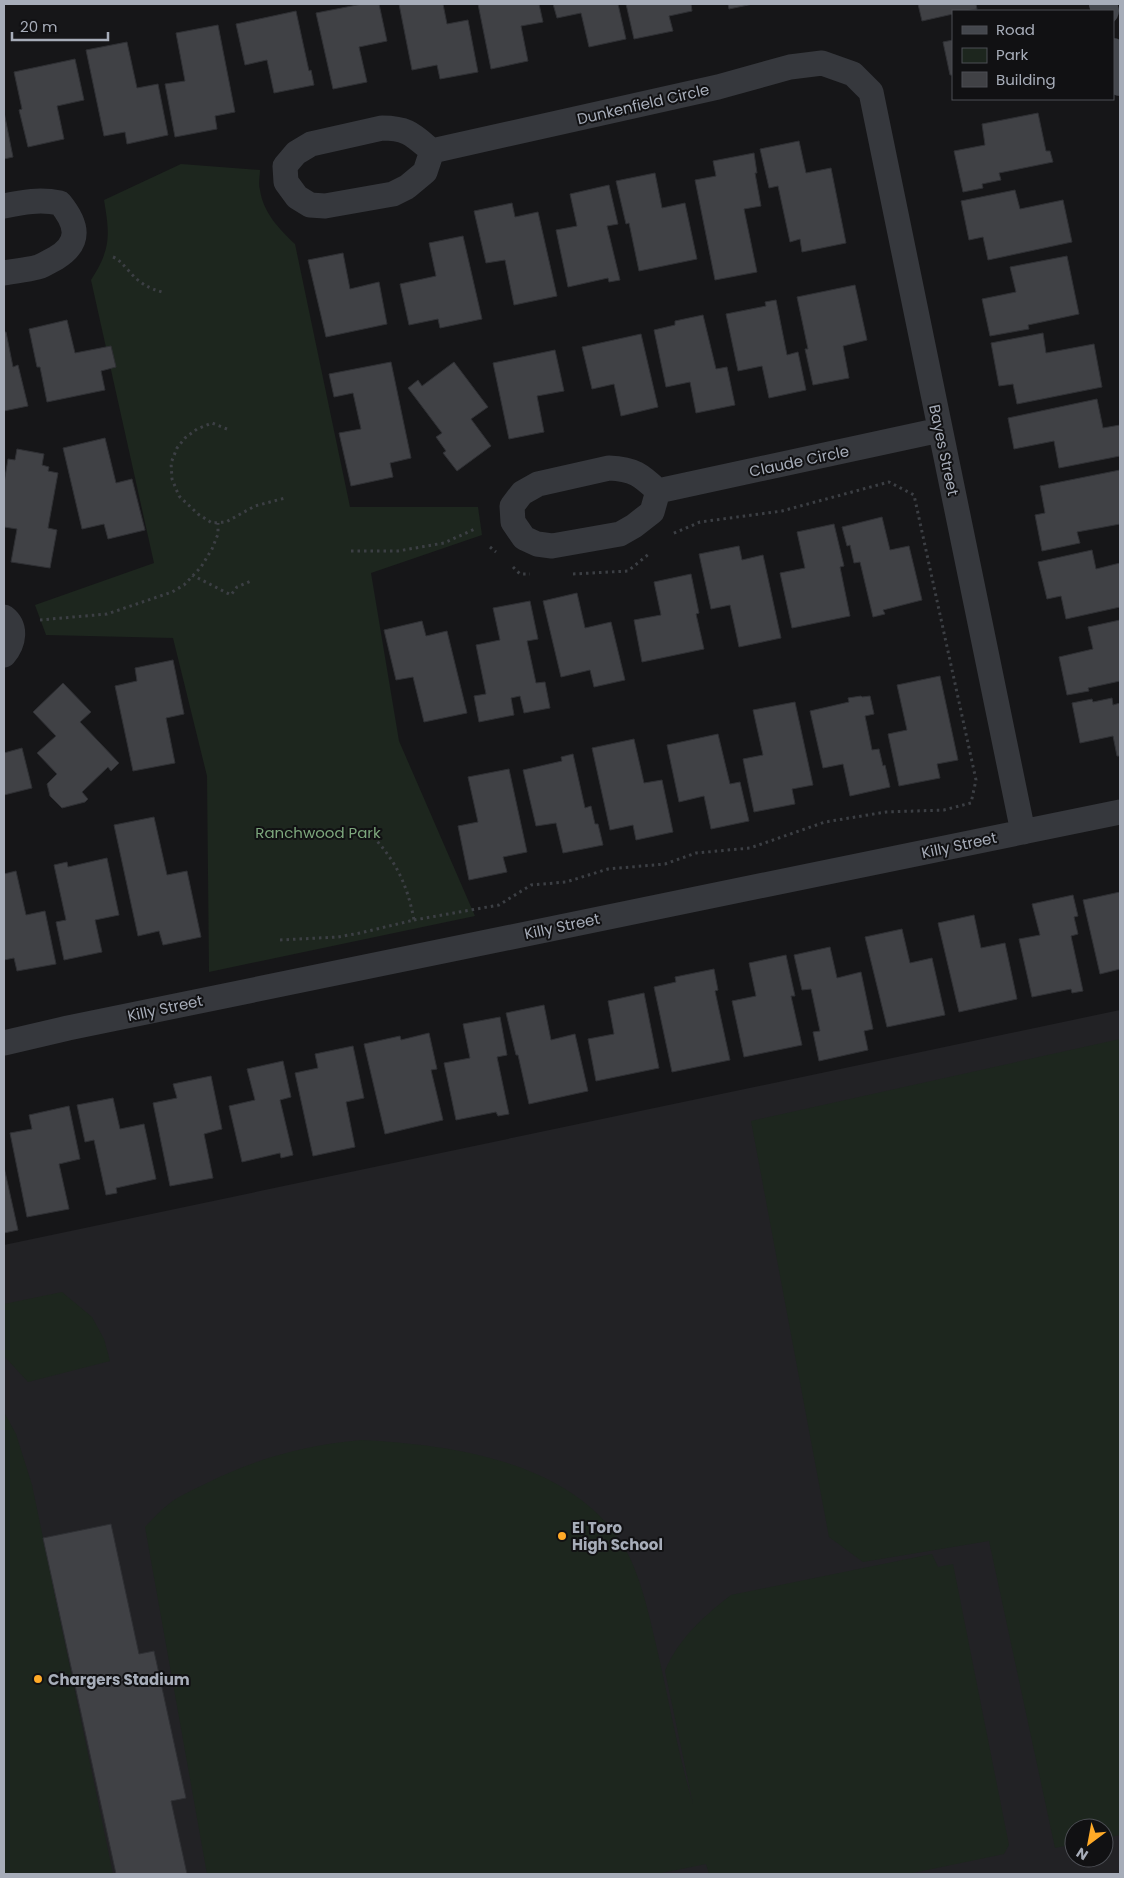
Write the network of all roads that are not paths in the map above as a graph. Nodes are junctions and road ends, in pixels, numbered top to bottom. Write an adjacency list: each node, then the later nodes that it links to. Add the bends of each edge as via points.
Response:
1 (1114, 56): 3 (main road)
2 (853, 74): 4 (street, Dunkenfield Circle, via 822,63 790,67 731,84); 7 (street, Bayes Street, via 872,92)
3 (1120, 82)
4 (432, 151): 4 (street, via 415,136 398,128 374,130 311,144 296,153 285,166 286,182 297,197 310,205 325,206 393,194 425,172)
5 (4, 206): 6 (street, via 28,201 60,204 73,222 74,233 71,244 53,259 40,266)
6 (4, 273)
7 (940, 430): 8 (street, Claude Circle); 12 (street, Bayes Street)
8 (658, 491): 8 (street, via 642,476 625,468 609,468 538,484 522,493 512,506 513,522 524,538 552,546 620,534 652,512)
9 (4, 617): 10 (street, via 13,629 12,640)
10 (4, 655)
11 (1120, 812): 12 (street, Killy Street)
12 (1024, 832): 13 (street, Killy Street)
13 (4, 1043)

